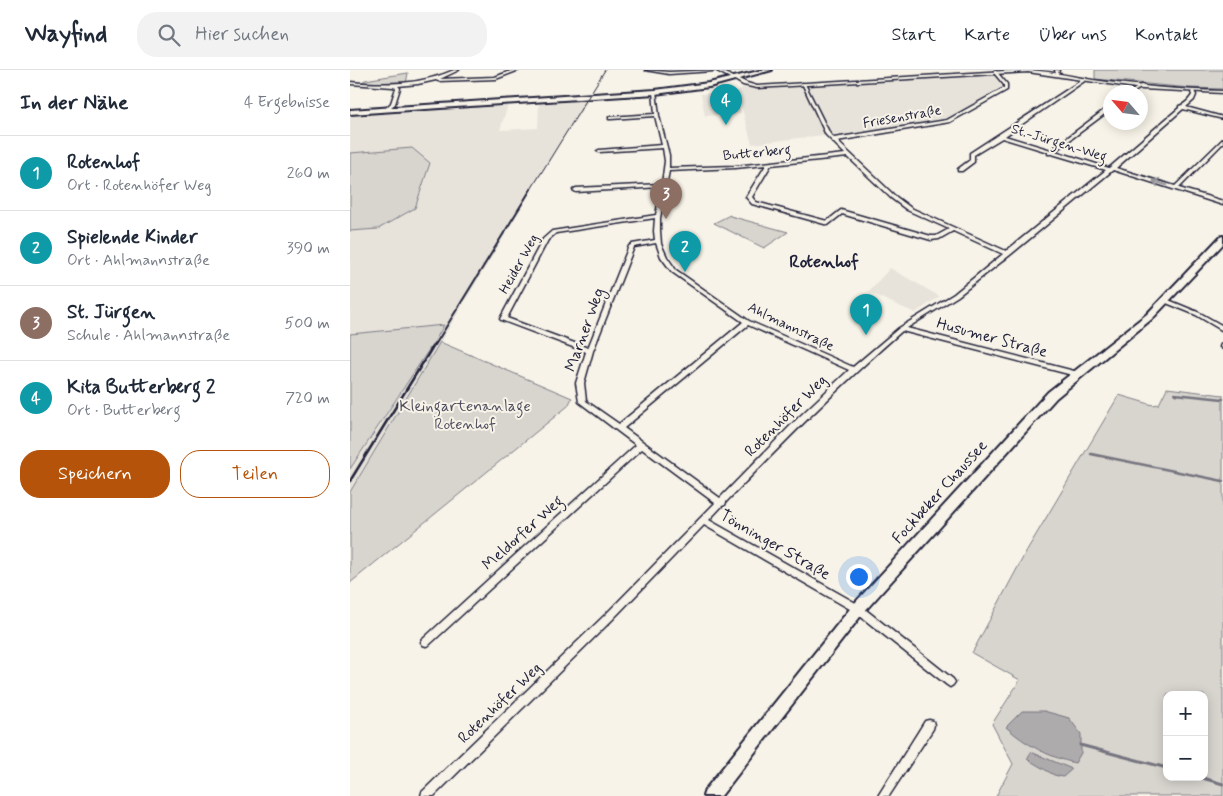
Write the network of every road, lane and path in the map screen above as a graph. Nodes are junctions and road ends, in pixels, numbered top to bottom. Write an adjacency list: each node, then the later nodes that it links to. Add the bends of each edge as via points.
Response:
1 (457, 70): 12 (street)
2 (517, 70): 12 (street, via 496,78)
3 (647, 70): 4 (street, via 677,73)
4 (713, 70)
5 (717, 70): 10 (street)
6 (769, 70): 10 (main road)
7 (1003, 71): 8 (street); 9 (street)
8 (1057, 71): 11 (street)
9 (995, 72): 14 (street); 29 (street, Friesenstraße, via 1006,88 953,119)
10 (735, 79): 14 (street, via 757,86); 18 (main road)
11 (1085, 79): 15 (street); 28 (street, St.-Jürgen-Weg)
12 (436, 80): 16 (street)
13 (350, 83): 16 (street)
14 (803, 84): 29 (street, via 825,132)
15 (1134, 85)
16 (395, 86): 22 (street, via 398,88 393,104)
17 (1148, 87): 19 (street)
18 (655, 92): 22 (main road); 25 (street, Ahlmannstraße)
19 (1193, 92): 20 (street); 21 (street, Rotenhöfer Weg, via 1192,99)
20 (1223, 92)
21 (1181, 107): 27 (street); 36 (street, Rotenhöfer Weg)
22 (386, 109): 23 (main road)
23 (350, 112)
24 (1103, 113): 33 (street)
25 (657, 115): 26 (street); 31 (street, Ahlmannstraße)
26 (611, 118)
27 (1223, 118)
28 (1001, 136): 33 (street, St.-Jürgen-Weg); 38 (street, St.-Jürgen-Weg, via 972,154 972,161)
29 (833, 140): 34 (street)
30 (1223, 140): 40 (street)
31 (664, 146): 32 (street); 37 (street, Ahlmannstraße)
32 (599, 151)
33 (1050, 153): 36 (street, St.-Jürgen-Weg)
34 (850, 155): 35 (street, Butterberg); 44 (street, via 904,205)
35 (769, 164): 37 (street, Butterberg); 44 (street, via 749,197 754,203 828,223 841,212 931,238)
36 (1111, 169): 40 (street, St.-Jürgen-Weg, one-way to 36); 47 (street, Rotenhöfer Weg)
37 (666, 170): 39 (street, Ahlmannstraße)
38 (960, 170)
39 (664, 185): 41 (street); 43 (street, Ahlmannstraße)
40 (1176, 188): 42 (street, St.-Jürgen-Weg)
41 (576, 190)
42 (1223, 203)
43 (657, 216): 46 (street, Ahlmannstraße); 52 (street, Heider Weg, via 554,232 546,239 503,319)
44 (953, 228): 47 (street)
45 (1223, 240): 48 (main road, Fockbeker Chaussee)
46 (657, 242): 49 (street, Ahlmannstraße, via 664,260 674,271); 52 (street, Marner Weg, via 632,246)
47 (1008, 254): 50 (street, Rotenhöfer Weg, via 956,296)
48 (1166, 301): 51 (street); 54 (main road, Fockbeker Chaussee)
49 (747, 322): 53 (street, Ahlmannstraße); 55 (street)
50 (901, 328): 53 (street, Rotenhöfer Weg); 54 (street, Husumer Straße)
51 (1223, 329)
52 (590, 351): 55 (street, Marner Weg, via 580,383 583,402)
53 (854, 370): 57 (street, Rotenhöfer Weg)
54 (1076, 374): 59 (main road, Fockbeker Chaussee, via 1052,395)
55 (619, 428): 56 (street, Marner Weg)
56 (641, 446): 57 (street, Marner Weg); 60 (street, Meldorfer Weg)
57 (722, 503): 58 (street, Rotenhöfer Weg)
58 (704, 521): 59 (street, Tönninger Straße); 63 (street, Rotenhöfer Weg)
59 (858, 608): 61 (street, Tönninger Straße); 64 (main road, Fockbeker Chaussee)
60 (426, 642)
61 (950, 682)
62 (930, 725): 65 (street)
63 (426, 796)
64 (711, 796)
65 (883, 796)

